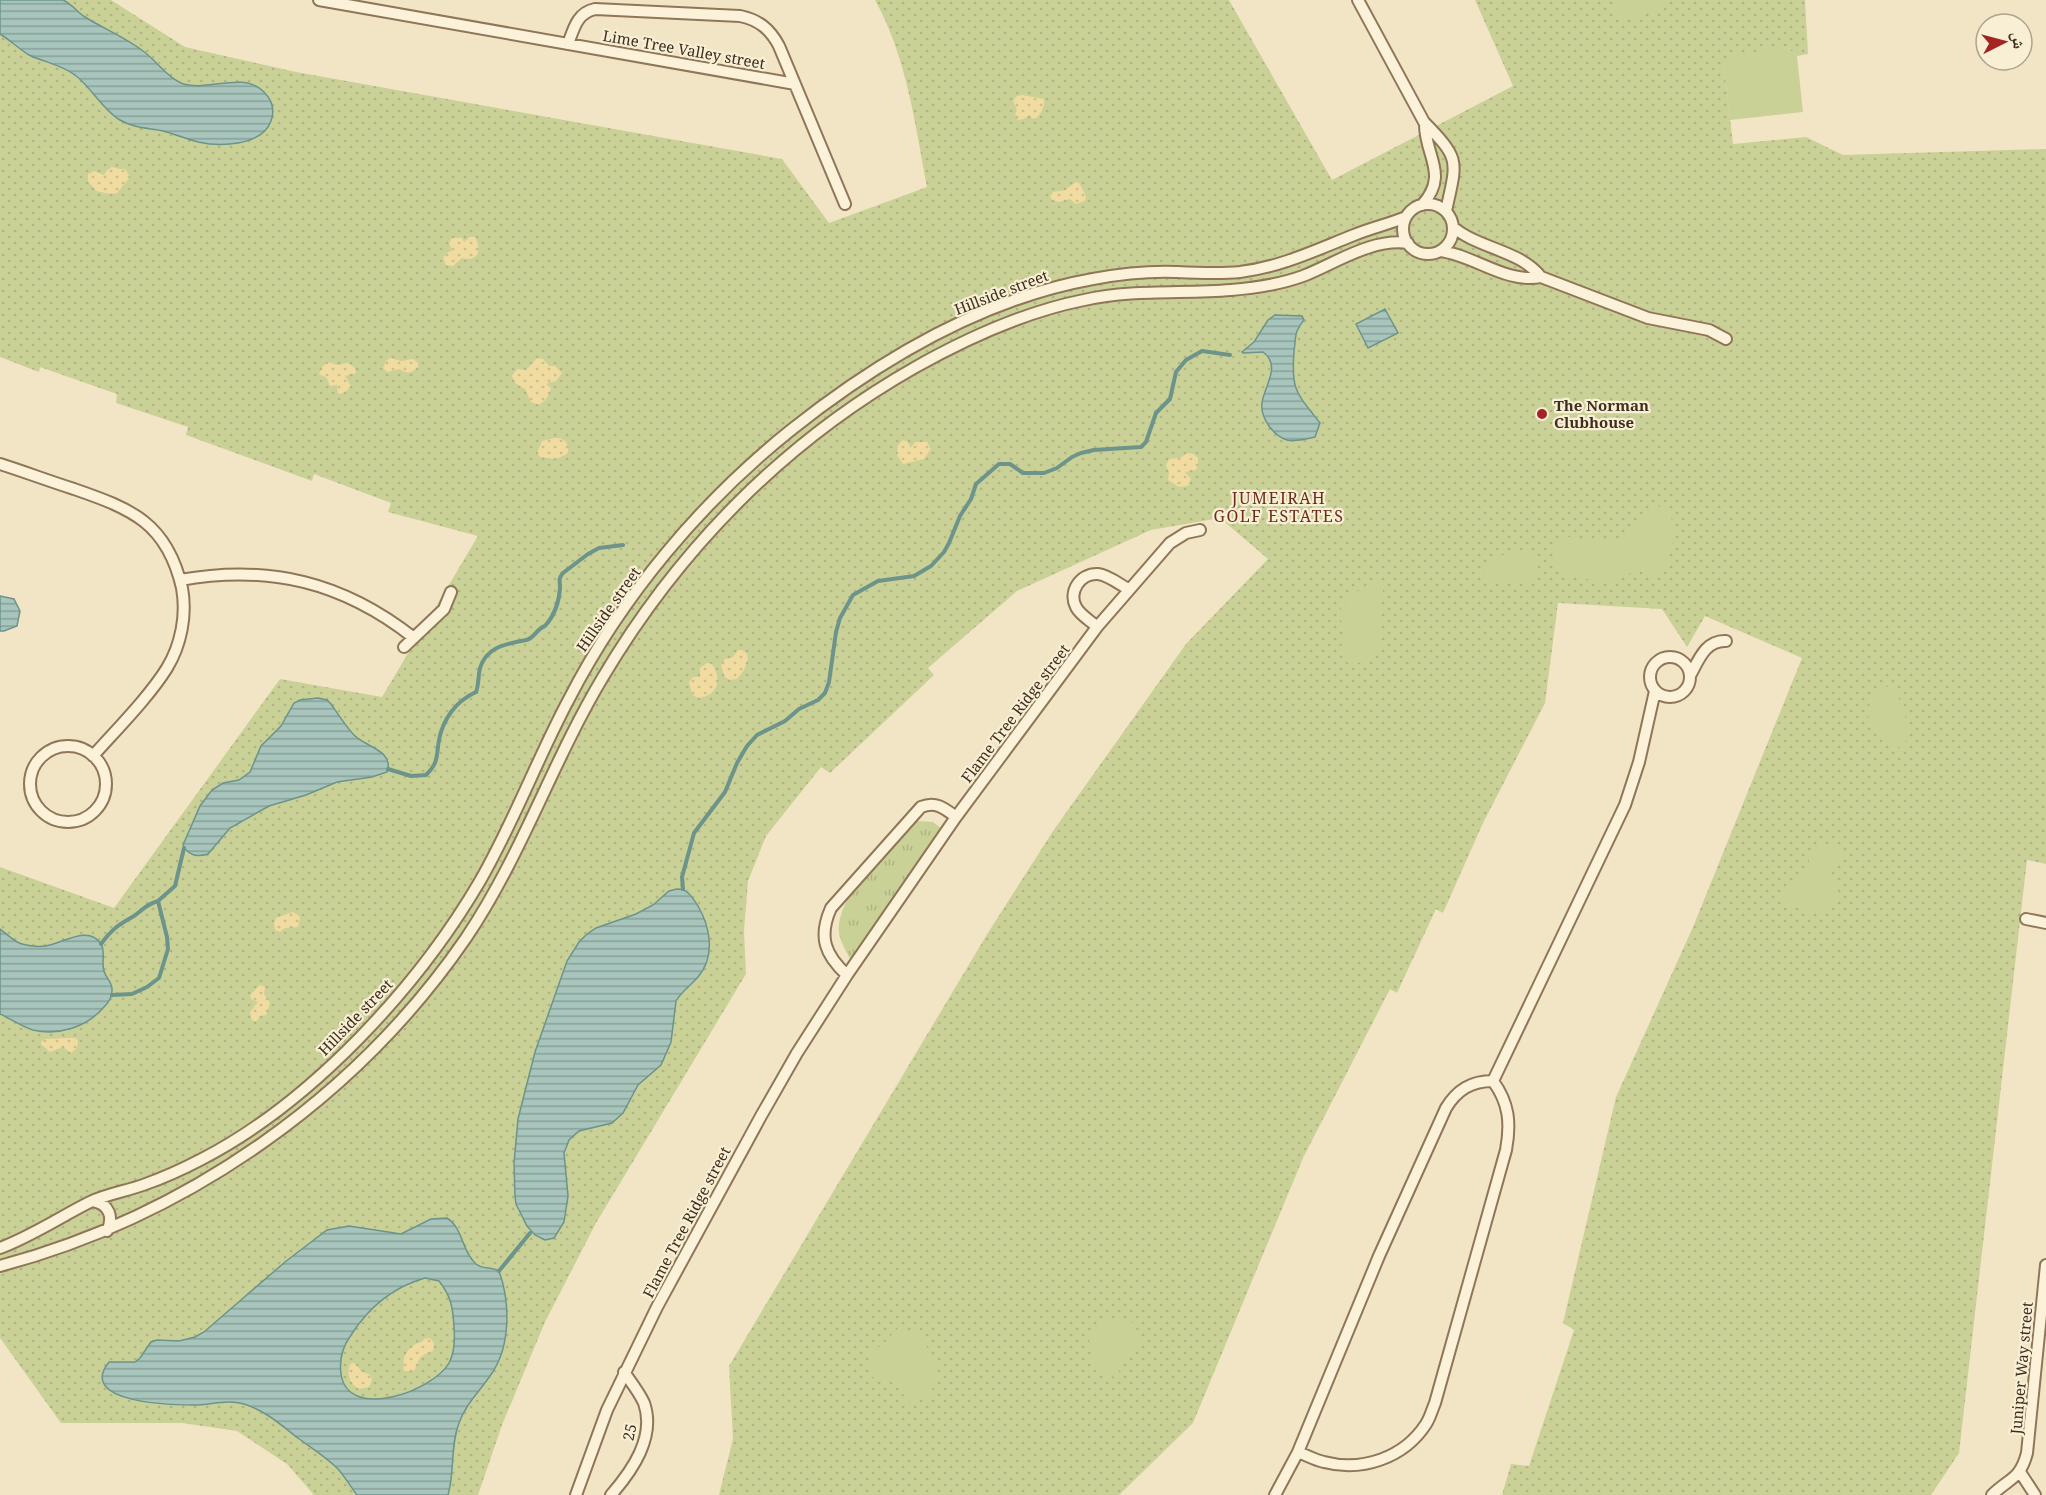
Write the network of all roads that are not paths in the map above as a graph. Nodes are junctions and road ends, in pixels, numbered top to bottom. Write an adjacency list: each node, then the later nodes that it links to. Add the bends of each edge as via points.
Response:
1 (319, 0): 3 (street, Lime Tree Valley street)
2 (1358, 0): 5 (street, Hillside street)
3 (568, 44): 4 (street, Lime Tree Valley street); 4 (street, Lime Tree Valley street, via 579,18 595,9 740,16 759,23 774,37)
4 (795, 84): 10 (street, Lime Tree Valley street)
5 (1425, 123): 6 (street, Hillside street); 7 (street, Hillside street)
6 (1449, 150): 7 (street); 9 (street, Hillside street)
7 (1434, 159): 8 (street, Hillside street)
8 (1436, 173): 9 (street); 11 (street, Hillside street, via 1434,187)
9 (1454, 173): 12 (street, Hillside street)
10 (845, 204)
11 (1422, 205): 12 (street); 13 (street, Hillside street)
12 (1446, 211): 14 (street)
13 (1406, 217): 15 (street, via 1403,230); 19 (street, Hillside street, via 1305,256 1259,269 1210,274 1126,274 1048,289 966,320)
14 (1453, 227): 16 (street, via 1450,241); 17 (street, via 1523,261)
15 (1408, 243): 16 (street, Hillside street, via 1420,253); 20 (street, Hillside street, via 1382,243 1272,285 1120,294 1054,307 958,344)
16 (1440, 251): 17 (street, Hillside street, via 1517,277)
17 (1541, 277): 18 (street, via 1648,318 1709,330)
18 (1726, 339)
19 (861, 379): 20 (street); 38 (street, Hillside street, via 756,460 698,518 644,581 571,694 478,884 434,951 383,1012 318,1076 231,1143 164,1177)
20 (871, 394): 39 (street, Hillside street, via 818,431 745,495 659,592 622,645 583,713 495,892 449,961 396,1025 330,1090 271,1137 175,1198)
21 (0, 464): 23 (street, via 136,515 168,549)
22 (1200, 530): 24 (street, Flame Tree Ridge street, via 1175,538)
23 (180, 580): 27 (street, via 247,574 292,579 357,600); 32 (street, via 183,624 175,653 168,667)
24 (1128, 589): 26 (street, Flame Tree Ridge street); 26 (street, via 1101,574 1078,582 1073,594 1075,606)
25 (451, 592): 27 (street, via 444,609)
26 (1097, 627): 33 (street, Flame Tree Ridge street)
27 (414, 638): 29 (street)
28 (1726, 641): 30 (street, via 1711,644)
29 (404, 647)
30 (1691, 674): 31 (street, via 1689,685 1680,695 1667,697); 31 (street, via 1682,660 1663,657 1650,672)
31 (1655, 691): 37 (street, via 1625,805)
32 (93, 756): 32 (street, via 70,746 52,750 39,760 32,776 32,794 46,815 71,822 94,811 106,788 103,770)
33 (956, 817): 36 (street, Flame Tree Ridge street); 36 (street, via 941,806 921,807 831,908 825,927 826,946 834,964)
34 (2026, 919): 35 (street)
35 (2046, 923)
36 (847, 975): 43 (street, Flame Tree Ridge street, via 756,1125)
37 (1492, 1081): 44 (street, via 1465,1087 1446,1108 1379,1256); 44 (street, via 1508,1113 1506,1150 1435,1403 1425,1424 1401,1449 1369,1464 1346,1466)
38 (93, 1201): 39 (street, via 100,1202 109,1212); 40 (street, Hillside street)
39 (107, 1231): 42 (street, Hillside street)
40 (0, 1248)
41 (2046, 1264): 45 (street, Juniper Way street, via 2029,1443)
42 (0, 1266)
43 (624, 1372): 46 (street, Flame Tree Ridge street, via 591,1448); 47 (street, 25, via 644,1404 646,1435 633,1466)
44 (1298, 1452): 48 (street)
45 (2020, 1472): 49 (street); 50 (street)
46 (576, 1495)
47 (611, 1495)
48 (1275, 1495)
49 (1992, 1495)
50 (2035, 1495)

